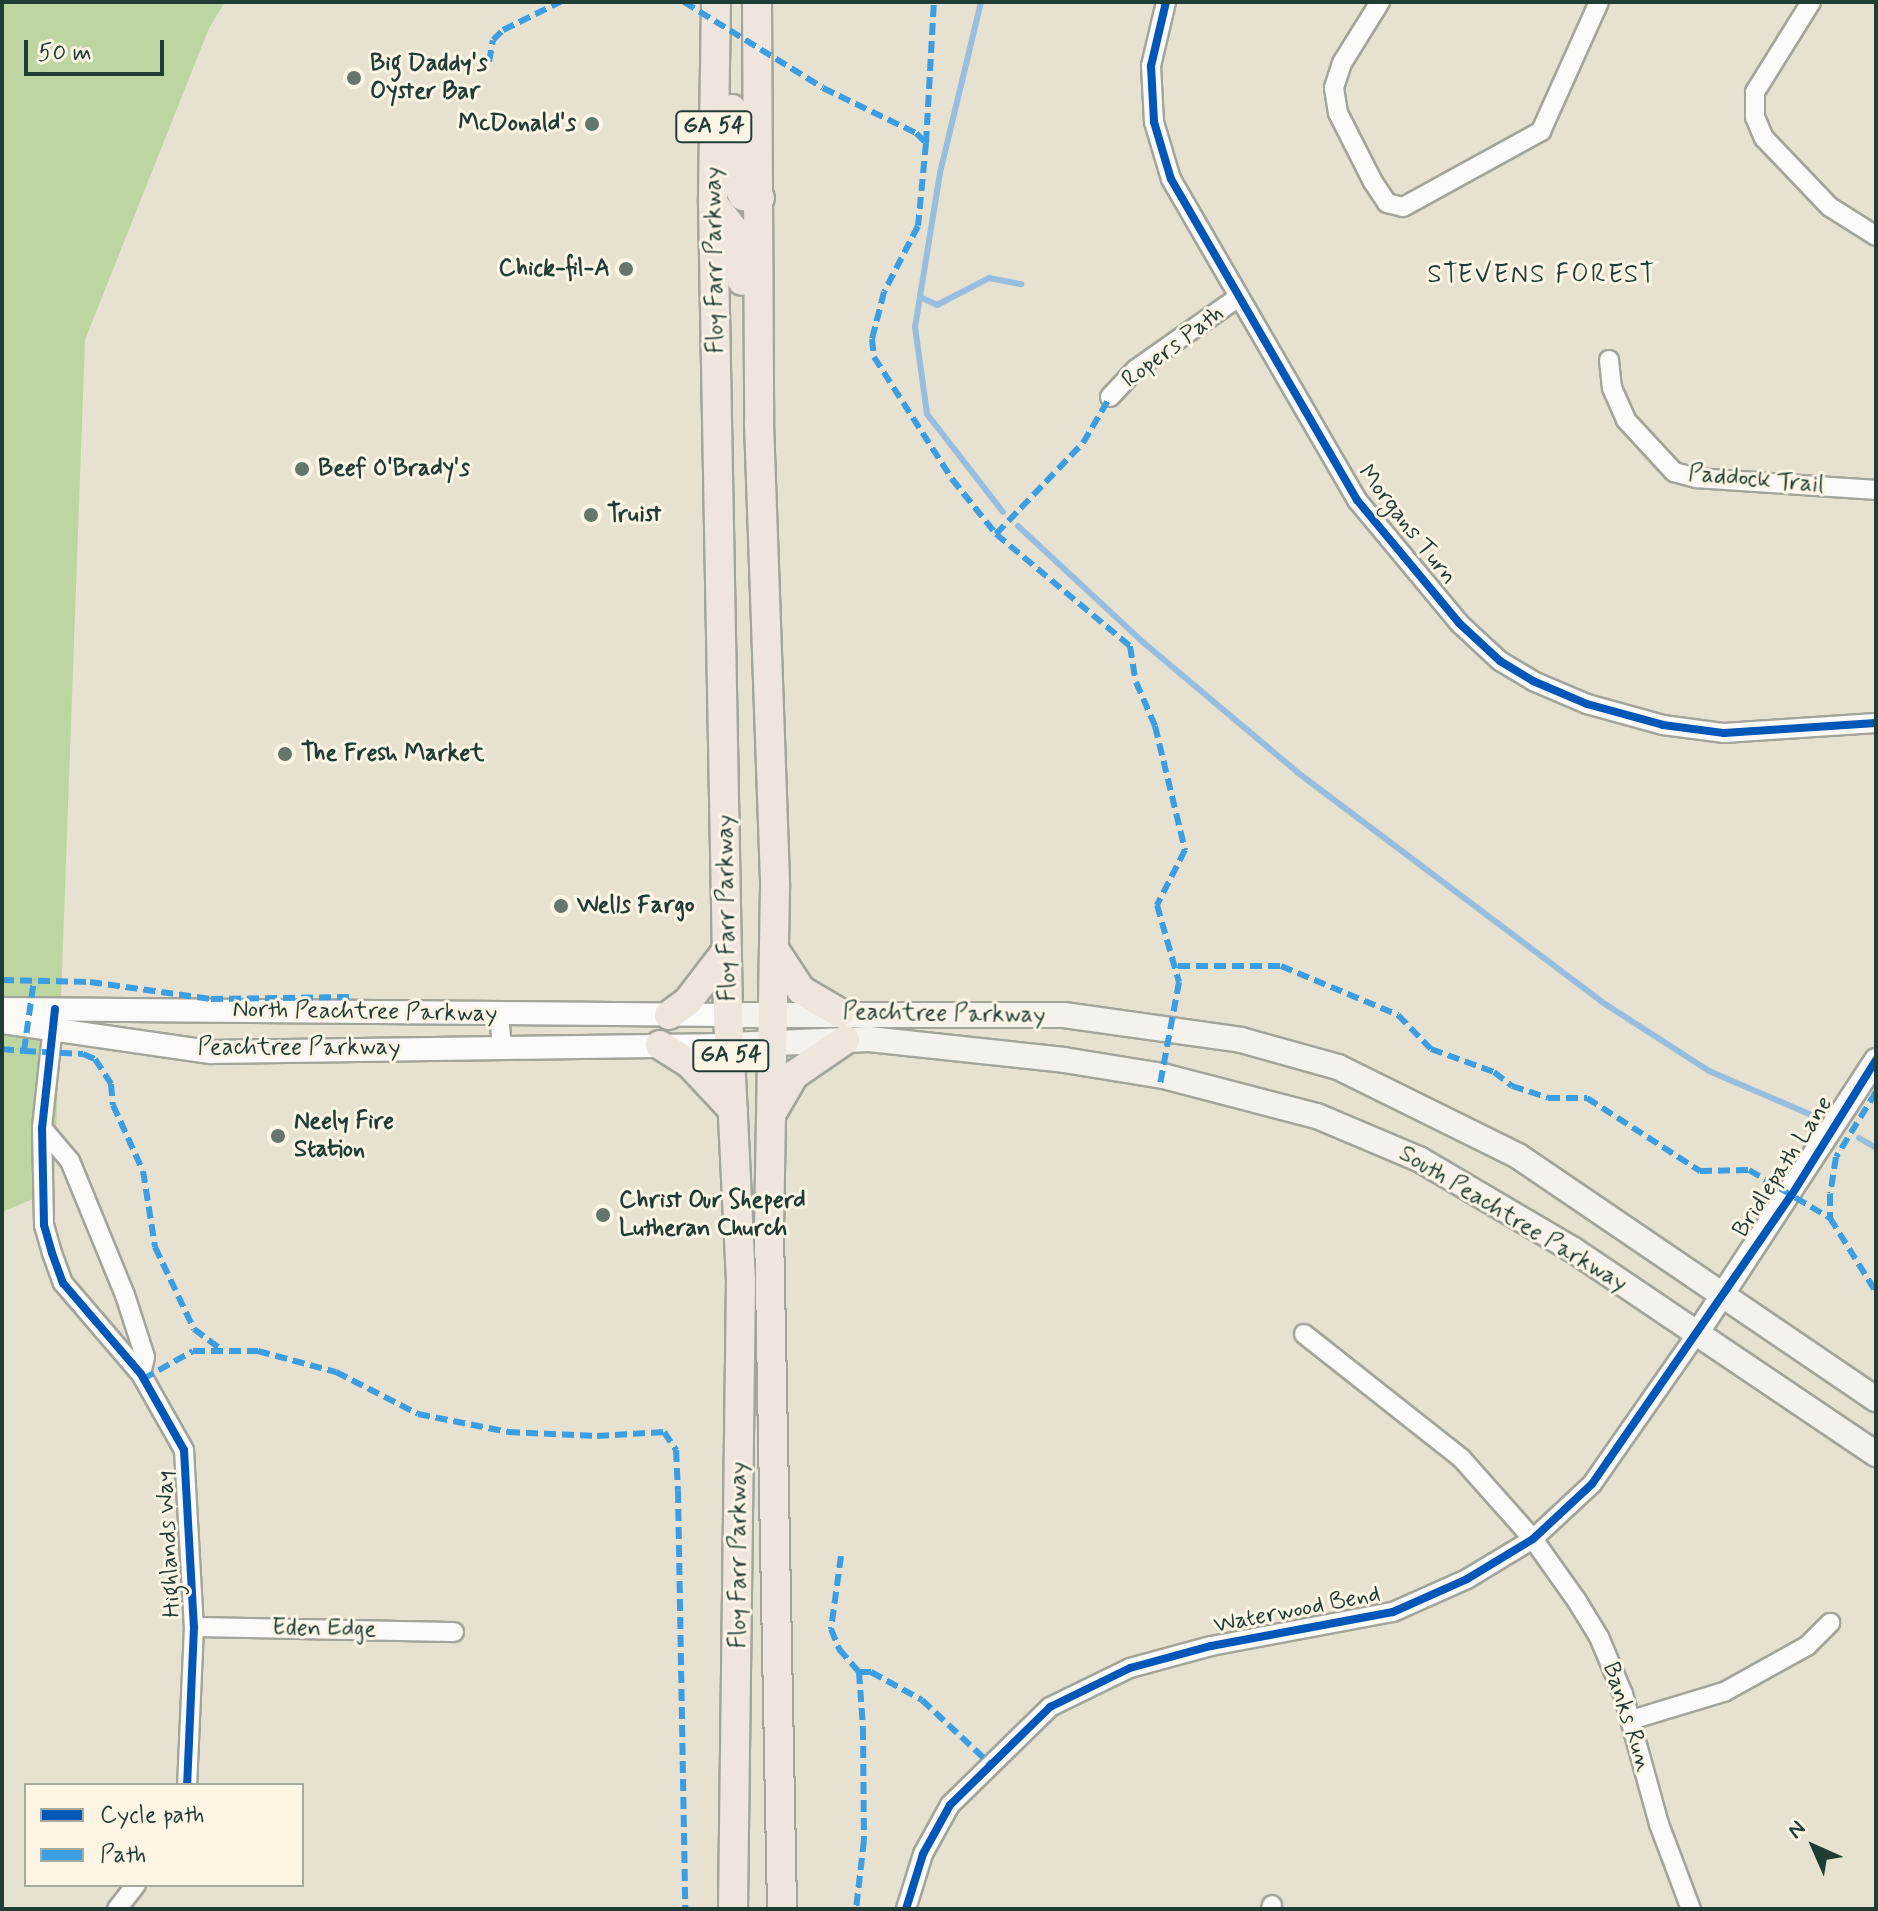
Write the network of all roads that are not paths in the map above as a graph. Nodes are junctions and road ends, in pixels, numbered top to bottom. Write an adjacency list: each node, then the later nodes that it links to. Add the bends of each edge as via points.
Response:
1 (716, 2): 7 (main road, Floy Farr Parkway / GA 54)
2 (757, 2): 8 (main road, Floy Farr Parkway / GA 54)
3 (1166, 2): 11 (street, Morgans Turn, via 1151,66 1154,122 1171,179)
4 (1380, 2): 5 (street, via 1342,63 1334,88 1338,113 1373,182 1387,203 1403,207 1541,131)
5 (1599, 2)
6 (1811, 2): 10 (street, via 1755,92 1755,117 1764,138 1830,207)
7 (715, 50): 8 (main road, via 731,75 737,184 743,196); 9 (main road, Floy Farr Parkway / GA 54)
8 (760, 198): 14 (main road, Floy Farr Parkway / GA 54)
9 (713, 203): 14 (main road, via 738,235 742,250 744,397); 18 (main road, Floy Farr Parkway / GA 54)
10 (1876, 236)
11 (1237, 298): 13 (street, Ropers Path, via 1136,369); 16 (street, Morgans Turn, via 1357,500 1459,623 1500,661 1587,704 1663,725 1724,733)
12 (1609, 360): 15 (street, Paddock Trail, via 1612,388 1626,420 1674,472)
13 (1110, 397)
14 (759, 423): 17 (main road, Floy Farr Parkway / GA 54)
15 (1876, 490)
16 (1876, 723)
17 (774, 949): 21 (main road, Floy Farr Parkway / GA 54); 27 (main road, via 801,990)
18 (727, 950): 22 (main road, via 688,1001); 23 (main road, Floy Farr Parkway / GA 54)
19 (2, 1009): 25 (street, North Peachtree Parkway)
20 (499, 1014): 22 (street, North Peachtree Parkway); 25 (street, North Peachtree Parkway); 31 (street)
21 (772, 1014): 23 (main road, Peachtree Parkway); 27 (main road, Peachtree Parkway); 28 (main road, Floy Farr Parkway / GA 54)
22 (669, 1015): 23 (street, North Peachtree Parkway)
23 (728, 1015): 30 (main road, Floy Farr Parkway / GA 54)
24 (1064, 1015): 27 (main road, Peachtree Parkway); 36 (main road, South Peachtree Parkway, via 1241,1040 1315,1059 1392,1090 1518,1156)
25 (54, 1019): 26 (street, Peachtree Parkway); 31 (street, Peachtree Parkway, via 210,1052); 35 (street, Highlands Way)
26 (2, 1022)
27 (842, 1027): 28 (main road, South Peachtree Parkway); 34 (main road, via 794,1075); 37 (main road, South Peachtree Parkway, via 1163,1076 1317,1116 1419,1159)
28 (772, 1044): 30 (main road, South Peachtree Parkway); 34 (main road, Floy Farr Parkway / GA 54)
29 (660, 1045): 30 (street, North Peachtree Parkway); 31 (street, North Peachtree Parkway); 33 (main road, via 689,1063)
30 (730, 1045): 33 (main road, Floy Farr Parkway / GA 54)
31 (502, 1048)
32 (1876, 1060): 36 (street, Bridlepath Lane)
33 (733, 1110): 50 (main road, Floy Farr Parkway / GA 54, via 741,1280)
34 (771, 1113): 51 (main road, Floy Farr Parkway / GA 54)
35 (42, 1128): 39 (street, Highlands Way, via 70,1161 125,1295 145,1357); 39 (street, Highlands Way, via 44,1225 63,1283)
36 (1723, 1295): 37 (street, Bridlepath Lane); 40 (main road, South Peachtree Parkway)
37 (1698, 1332): 41 (main road, South Peachtree Parkway); 42 (street, Waterwood Bend, via 1592,1484)
38 (1304, 1334): 42 (street, Banks Run, via 1462,1459)
39 (141, 1374): 44 (street, Highlands Way, via 184,1450)
40 (1876, 1399)
41 (1876, 1454)
42 (1533, 1539): 46 (street, Banks Run, via 1599,1637); 52 (street, Waterwood Bend, via 1467,1579 1393,1612 1211,1646 1130,1668 1050,1707 1007,1743 950,1805 923,1854)
43 (1830, 1623): 46 (street, via 1807,1646 1724,1692)
44 (194, 1627): 45 (street, Eden Edge); 47 (street, Highlands Way)
45 (454, 1632)
46 (1631, 1720): 53 (street, Banks Run, via 1659,1824)
47 (187, 1783)
48 (134, 1887): 49 (street)
49 (117, 1909)
50 (733, 1909)
51 (782, 1909)
52 (906, 1909)
53 (1691, 1909)

